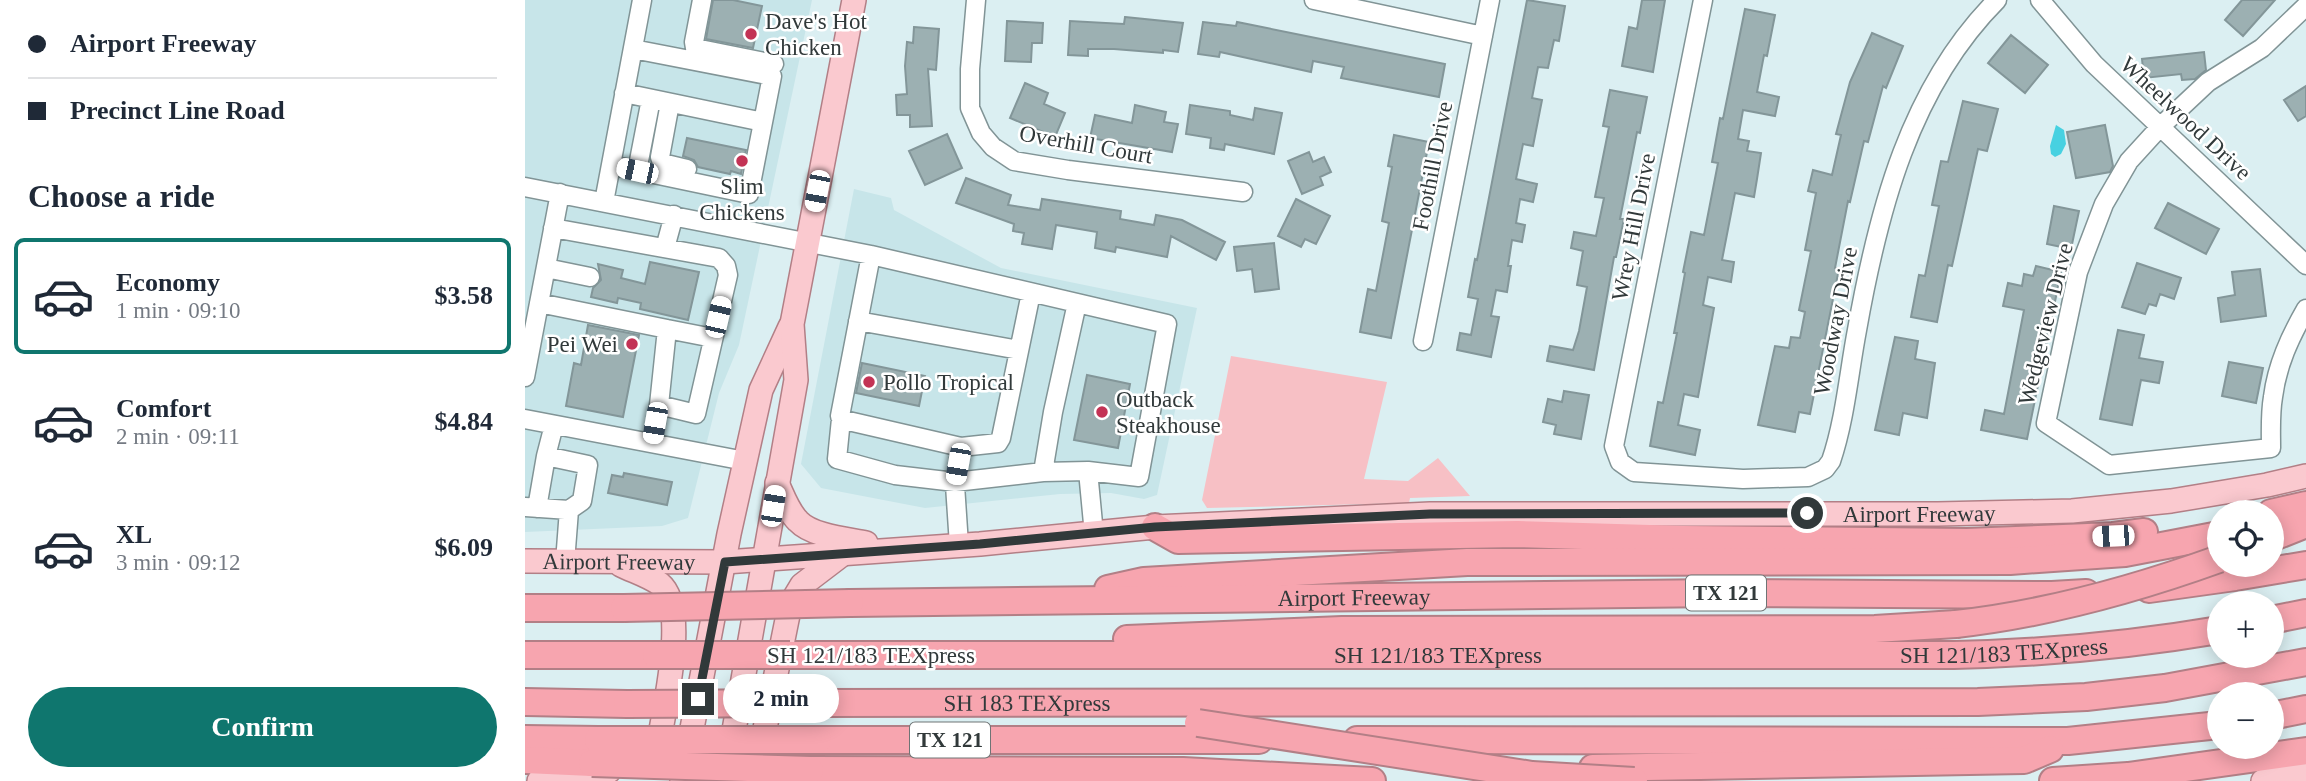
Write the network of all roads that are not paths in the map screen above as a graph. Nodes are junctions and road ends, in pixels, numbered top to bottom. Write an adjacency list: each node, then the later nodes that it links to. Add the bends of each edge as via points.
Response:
1 (642, 0): 12 (street)
2 (702, 0): 13 (street, via 695,48)
3 (854, 0): 28 (main road)
4 (976, 0): 23 (street, Overhill Court, via 971,108 981,133 993,147 1014,161)
5 (1314, 0): 11 (street)
6 (1490, 0): 11 (street, Foothill Drive)
7 (1703, 0): 53 (street, Wrey Hill Drive, via 1614,446)
8 (1997, 0): 53 (street, Woodway Drive, via 1941,69 1896,167 1862,298 1835,452 1825,469 1808,478 1743,479 1634,472)
9 (2040, 0): 18 (street, Wheelwood Drive, via 2094,64)
10 (2306, 6): 18 (street, Wedgeview Drive, via 2262,48 2209,82)
11 (1483, 36): 42 (street, Foothill Drive)
12 (633, 49): 14 (street); 17 (street, via 772,76)
13 (774, 64)
14 (624, 93): 15 (street); 19 (street)
15 (651, 99): 16 (street); 20 (street)
16 (670, 103): 17 (street); 21 (street, via 662,163)
17 (763, 122): 21 (street)
18 (2160, 127): 31 (street, Wheelwood Drive); 37 (street, Wedgeview Drive, via 2129,161 2104,204 2078,272 2046,423 2109,465 2271,448 2273,398 2282,358)
19 (611, 165): 20 (street); 25 (street)
20 (637, 171): 21 (street, via 749,194)
21 (751, 182)
22 (525, 187): 24 (street)
23 (1243, 192)
24 (560, 194): 25 (street); 27 (street)
25 (604, 202): 26 (street)
26 (674, 215): 28 (street); 29 (street)
27 (553, 228): 29 (street); 32 (street)
28 (807, 241): 30 (street); 39 (main road)
29 (665, 248): 41 (street, via 719,258 726,266 728,275)
30 (871, 255): 34 (street); 38 (street)
31 (2306, 265)
32 (546, 268): 33 (street); 35 (street)
33 (590, 277)
34 (1031, 293): 36 (street); 43 (street)
35 (539, 303): 40 (street); 44 (street)
36 (1077, 303): 54 (street, via 1167,324 1139,477); 55 (street)
37 (2306, 309)
38 (858, 321): 43 (street); 47 (street)
39 (792, 324): 52 (main road, via 761,390); 57 (main road, via 796,380)
40 (667, 330): 41 (street); 45 (street)
41 (713, 338): 45 (street, via 696,414)
42 (1423, 341)
43 (1019, 350): 50 (street, via 1001,438 991,445)
44 (525, 377)
45 (659, 405): 49 (street)
46 (525, 419): 48 (street)
47 (841, 419): 50 (street); 58 (street, via 837,459 895,475)
48 (554, 425): 49 (street); 51 (street)
49 (652, 443): 52 (street)
50 (961, 447): 58 (street)
51 (547, 456): 60 (street); 61 (street, via 588,465 582,501)
52 (745, 461): 78 (main road)
53 (1620, 462)
54 (1088, 471): 55 (street); 69 (street)
55 (1044, 472): 58 (street)
56 (2306, 476): 67 (main road, Airport Freeway, via 2171,501 2072,511 1430,514)
57 (777, 482): 72 (main road, via 800,523 827,536); 74 (main road)
58 (955, 482): 71 (street)
59 (2306, 505): 62 (highway)
60 (531, 507): 61 (street)
61 (569, 510): 76 (street)
62 (2284, 510)
63 (2306, 511): 64 (highway)
64 (2284, 518)
65 (2207, 523): 67 (highway, via 2113,536 1967,542 1517,534 1178,540)
66 (2306, 524): 68 (highway)
67 (1155, 527): 69 (main road, Airport Freeway)
68 (2284, 533)
69 (1094, 534): 71 (main road, Airport Freeway)
70 (2207, 537): 81 (highway, via 2125,553 2036,559 1467,562 1279,572 1145,581)
71 (959, 545): 72 (main road, Airport Freeway)
72 (900, 549): 73 (main road, Airport Freeway)
73 (844, 553): 74 (main road, Airport Freeway); 104 (main road, via 802,585 790,605 761,748 767,769)
74 (765, 559): 78 (main road, Airport Freeway); 103 (main road)
75 (525, 561): 76 (main road, Airport Freeway)
76 (565, 562): 77 (main road, Airport Freeway)
77 (614, 562): 78 (main road, Airport Freeway); 101 (main road, via 660,584 673,606 674,640 659,742 624,769)
78 (725, 562): 102 (main road)
79 (2207, 563): 87 (highway, bridge, via 2071,604 1956,624 1875,629 1248,633 1124,639)
80 (2306, 565): 81 (highway, Airport Freeway / TX 121, via 2157,589 2052,595)
81 (1066, 599): 82 (highway, Airport Freeway / TX 121, bridge)
82 (525, 608)
83 (2306, 613): 84 (highway)
84 (2284, 617)
85 (2207, 633): 87 (highway, SH 121/183 TEXpress, via 1992,654)
86 (525, 655): 87 (highway, SH 121/183 TEXpress, bridge)
87 (1022, 655)
88 (2306, 662): 91 (highway, SH 121/183 TEXpress, via 2165,688 1978,702)
89 (525, 702): 90 (highway, SH 183 TEXpress, bridge)
90 (1027, 703): 91 (highway, SH 183 TEXpress); 107 (highway, bridge, via 1224,727 1532,775)
91 (1247, 703)
92 (2306, 709): 93 (highway)
93 (2284, 713)
94 (2207, 725): 96 (highway, TX 121)
95 (525, 739): 97 (highway, TX 121)
96 (2067, 741): 97 (highway, TX 121, bridge, via 818,740); 106 (highway, via 2024,760 1576,769)
97 (595, 751): 99 (highway); 105 (highway, bridge, via 810,770 1118,770)
98 (2306, 751): 108 (highway, via 2128,776)
99 (525, 760)
100 (2306, 773): 109 (main road)
101 (539, 781)
102 (682, 781)
103 (725, 781)
104 (782, 781)
105 (1372, 781)
106 (1487, 781)
107 (1633, 781)
108 (2053, 781)
109 (2263, 781)

